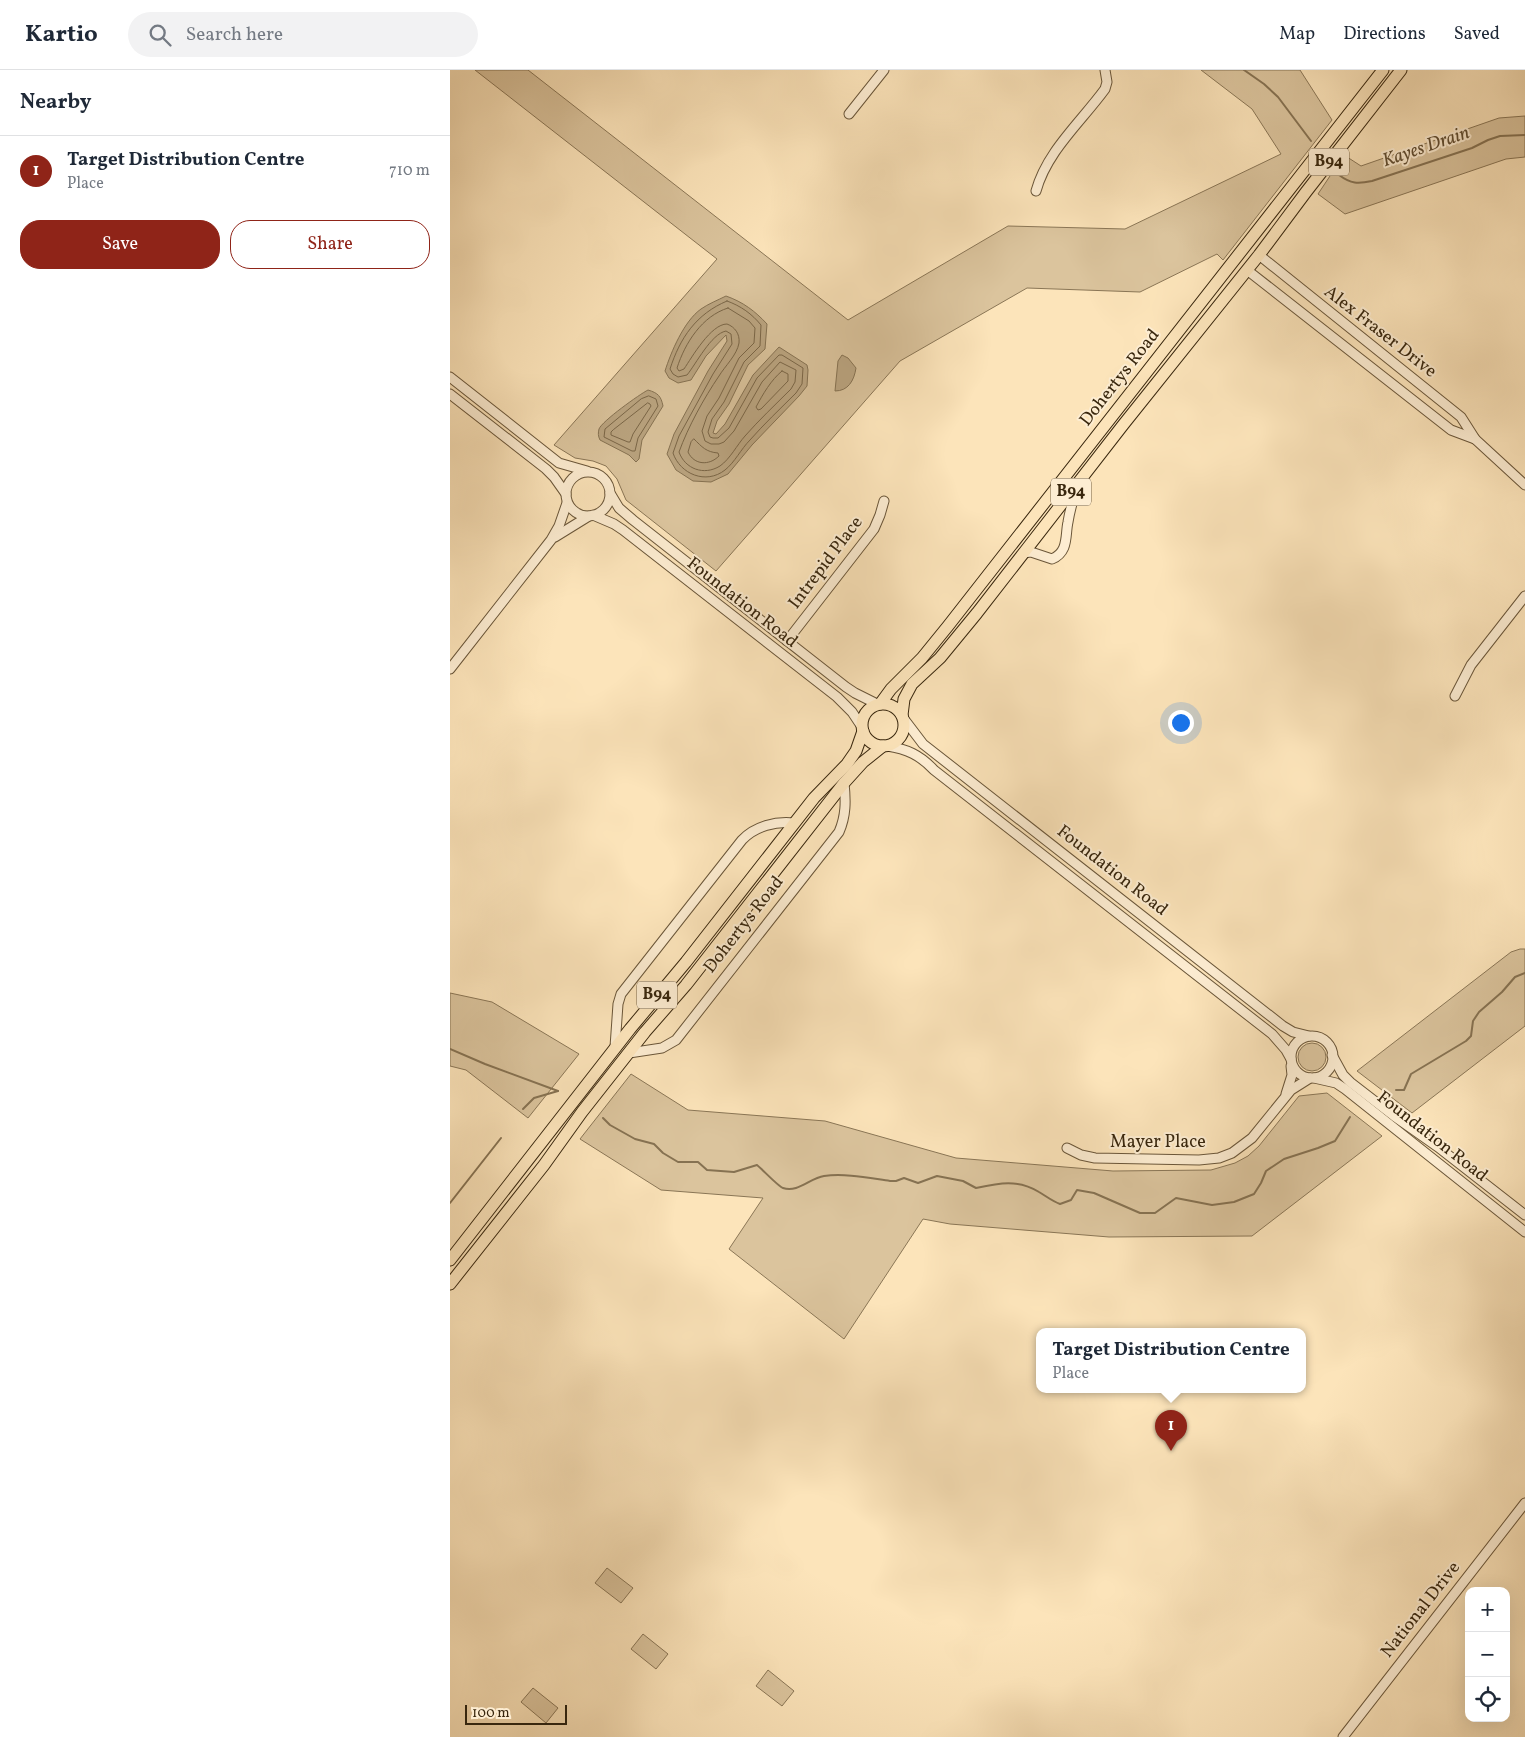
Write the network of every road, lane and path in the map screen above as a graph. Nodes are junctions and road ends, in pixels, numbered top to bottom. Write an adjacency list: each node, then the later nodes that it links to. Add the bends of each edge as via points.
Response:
1 (884, 70): 7 (street)
2 (1401, 70): 5 (main road, Dohertys Road / B94)
3 (1383, 71): 5 (main road); 6 (main road, Dohertys Road / B94)
4 (1106, 74): 9 (street, via 1105,89 1045,167)
5 (1393, 80): 8 (main road, Dohertys Road / B94)
6 (1353, 110): 8 (main road); 10 (main road, Dohertys Road / B94)
7 (849, 114)
8 (1352, 134): 11 (main road, Dohertys Road / B94)
9 (1036, 191)
10 (1240, 253): 11 (main road); 12 (main road); 19 (main road, Dohertys Road / B94)
11 (1259, 255): 12 (main road, Dohertys Road / B94); 13 (street, Alex Fraser Drive)
12 (1247, 270): 14 (street, Alex Fraser Drive); 20 (main road, Dohertys Road / B94)
13 (1322, 307): 14 (street); 15 (street, Alex Fraser Drive)
14 (1311, 320): 16 (street, Alex Fraser Drive)
15 (1390, 360): 16 (street); 21 (street, Alex Fraser Drive, via 1461,417)
16 (1379, 373): 21 (street, Alex Fraser Drive, via 1451,430)
17 (450, 377): 22 (street, via 559,463)
18 (450, 394): 26 (street, via 546,469)
19 (1112, 417): 20 (main road); 37 (main road, Dohertys Road / B94, via 948,626)
20 (1123, 425): 23 (main road, Dohertys Road / B94)
21 (1475, 439): 24 (street, Alex Fraser Drive)
22 (587, 471): 25 (street, via 600,475); 26 (street, via 569,481)
23 (1079, 482): 30 (main road, Dohertys Road / B94); 30 (street, Dohertys Road, via 1067,540 1059,553 1052,559 1032,552)
24 (1525, 485)
25 (610, 492): 28 (street, via 606,507); 31 (street, Foundation Road, via 619,508)
26 (566, 499): 28 (street, via 576,512); 29 (street, via 559,526)
27 (884, 500): 34 (street, Intrepid Place, via 874,529)
28 (591, 516): 29 (street); 32 (street, Foundation Road, via 614,524)
29 (551, 540): 35 (street)
30 (1023, 553): 38 (main road, Dohertys Road / B94, via 950,646 912,684 904,699)
31 (678, 555): 32 (street); 34 (street, Foundation Road)
32 (668, 566): 39 (street, Foundation Road, via 837,697 852,712)
33 (1525, 596): 36 (street, via 1471,665)
34 (786, 641): 37 (street, Foundation Road, via 855,694)
35 (450, 669)
36 (1455, 696)
37 (879, 704): 38 (main road, via 893,706); 39 (main road, B94, via 867,711)
38 (903, 717): 40 (main road, B94, via 905,728 902,736); 43 (street, Foundation Road, via 923,744 1283,1026)
39 (862, 729): 40 (main road, via 870,742); 42 (main road, Dohertys Road / B94, via 852,756)
40 (885, 746): 41 (main road, Dohertys Road / B94, via 863,762); 47 (street, Foundation Road, via 904,748 928,763 1272,1034)
41 (844, 783): 45 (main road, Dohertys Road / B94); 45 (street, Dohertys Road, via 846,810 839,832 676,1040 662,1048)
42 (794, 823): 44 (main road, Dohertys Road / B94); 44 (street, via 753,830 742,840 621,994)
43 (1309, 1036): 46 (street, via 1327,1043); 47 (street, via 1293,1047)
44 (615, 1047): 53 (main road, Dohertys Road / B94)
45 (629, 1053): 54 (main road, Dohertys Road / B94)
46 (1332, 1055): 48 (street, via 1330,1068); 51 (street, Foundation Road, via 1350,1082)
47 (1291, 1061): 48 (street, via 1298,1073); 49 (street, Mayer Place, via 1292,1075)
48 (1312, 1078): 49 (street, Mayer Place); 52 (street, Foundation Road, via 1345,1088)
49 (1285, 1096): 50 (street, Mayer Place, via 1252,1138 1232,1153 1218,1158 1095,1158)
50 (1067, 1148)
51 (1525, 1216)
52 (1525, 1232)
53 (450, 1260)
54 (450, 1284)
55 (1525, 1503): 56 (street, National Drive)
56 (1343, 1737)

